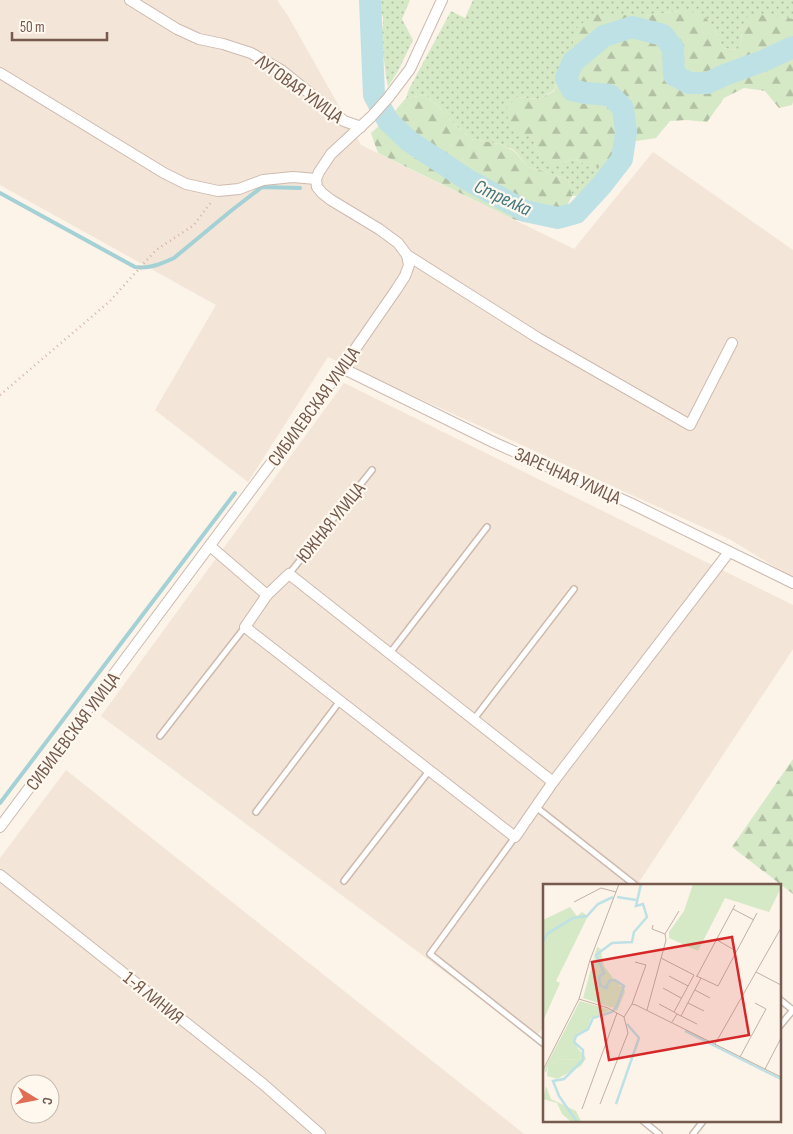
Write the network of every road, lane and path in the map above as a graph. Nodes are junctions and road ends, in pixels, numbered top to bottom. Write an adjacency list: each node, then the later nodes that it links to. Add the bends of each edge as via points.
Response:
1 (130, 0): 4 (street, ЛУГОВАЯ УЛИЦА, via 200,39 252,53 281,70 344,121)
2 (442, 0): 4 (street, via 410,69)
3 (0, 73): 6 (street, via 164,173 186,184)
4 (361, 127): 5 (street, via 331,154)
5 (316, 179): 6 (street, via 263,180 239,189); 7 (street, via 322,194 398,243)
6 (218, 192): 10 (path, via 194,224 156,250 109,302)
7 (407, 255): 8 (street, via 538,338 690,425); 9 (street, СИБИЛЕВСКАЯ УЛИЦА, via 409,265 405,276)
8 (732, 343)
9 (342, 368): 13 (street, СИБИЛЕВСКАЯ УЛИЦА); 14 (street, ЗАРЕЧНАЯ УЛИЦА)
10 (0, 394)
11 (372, 470): 15 (lane, ЮЖНАЯ УЛИЦА)
12 (487, 527): 20 (lane)
13 (210, 546): 18 (street); 28 (street, СИБИЛЕВСКАЯ УЛИЦА)
14 (729, 552): 16 (street, ЗАРЕЧНАЯ УЛИЦА); 25 (street)
15 (289, 574): 18 (street); 20 (street)
16 (793, 583)
17 (574, 589): 22 (lane)
18 (267, 595): 19 (street)
19 (245, 627): 21 (street); 23 (lane)
20 (389, 653): 22 (street)
21 (340, 701): 24 (street); 27 (lane)
22 (474, 720): 25 (street)
23 (160, 736)
24 (430, 771): 29 (street); 31 (lane)
25 (553, 782): 26 (street)
26 (536, 807): 29 (street); 32 (lane)
27 (256, 812)
28 (0, 827)
29 (515, 837): 36 (lane, via 430,954)
30 (0, 875): 39 (street, 1-Я ЛИНИЯ, via 264,1084)
31 (344, 881)
32 (634, 884)
33 (780, 1000): 34 (lane)
34 (793, 1010): 35 (lane)
35 (780, 1026)
36 (543, 1043)
37 (644, 1122): 40 (lane)
38 (702, 1122): 41 (lane)
39 (320, 1134)
40 (659, 1134)
41 (693, 1134)

